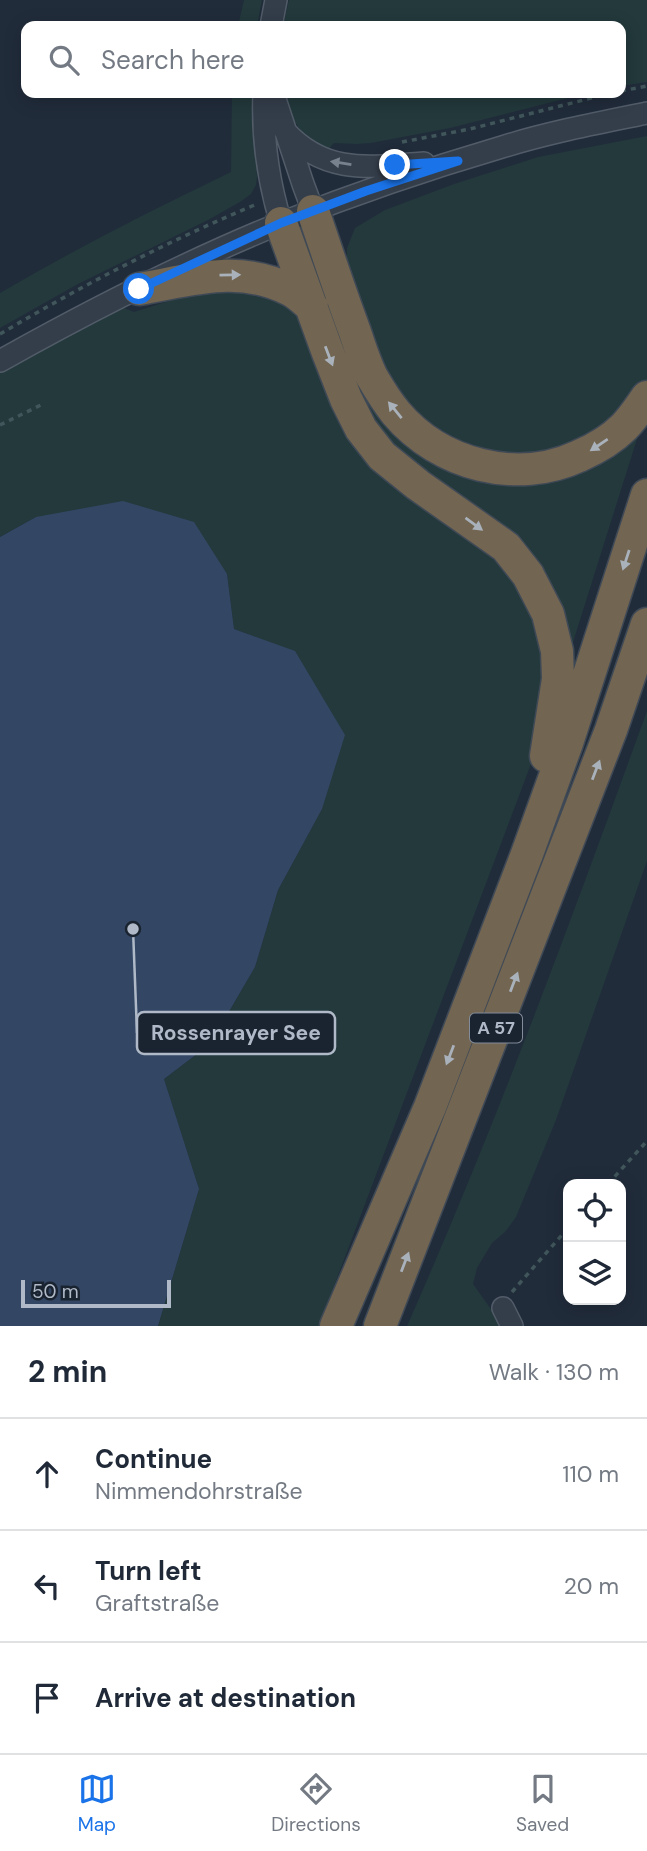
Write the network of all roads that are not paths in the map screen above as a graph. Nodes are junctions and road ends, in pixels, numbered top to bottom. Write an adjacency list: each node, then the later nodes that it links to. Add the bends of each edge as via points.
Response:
1 (276, 0): 2 (street)
2 (272, 21)
3 (264, 98): 9 (street, via 268,169)
4 (275, 98): 6 (street)
5 (647, 113): 7 (street)
6 (285, 131): 7 (street, one-way to 6, via 340,165 308,152); 8 (street)
7 (458, 161): 8 (street)
8 (313, 211): 9 (street); 13 (highway, one-way to 8, via 624,427 565,463 514,470 487,468 452,456 396,413 371,375)
9 (281, 223): 10 (street); 11 (highway)
10 (139, 289): 11 (highway, one-way to 11, via 224,275 248,276 293,291); 12 (street)
11 (312, 307): 18 (highway, one-way to 18, via 346,399 368,438 382,456 418,485 506,547 528,575 548,614 558,679)
12 (0, 361)
13 (647, 397)
14 (647, 495): 18 (highway, A 57, one-way to 18)
15 (647, 624): 17 (highway, A 57)
16 (647, 664): 17 (highway)
17 (611, 730): 20 (highway, A 57, one-way to 17)
18 (527, 854): 19 (highway, A 57, one-way to 19, via 430,1107)
19 (336, 1326)
20 (380, 1326)

